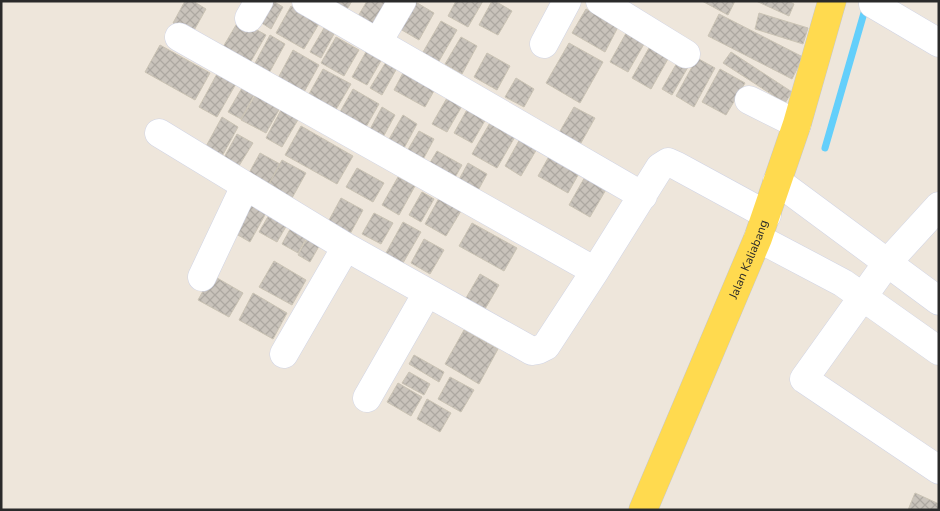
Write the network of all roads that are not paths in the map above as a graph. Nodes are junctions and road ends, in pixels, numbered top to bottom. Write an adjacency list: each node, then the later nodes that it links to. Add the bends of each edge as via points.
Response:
1 (306, 1): 8 (street)
2 (402, 1): 8 (street)
3 (567, 1): 10 (street)
4 (600, 1): 11 (street)
5 (832, 1): 13 (main road, Jalan Kaliabang)
6 (873, 4): 9 (street)
7 (179, 37): 22 (street)
8 (378, 42): 17 (street)
9 (939, 43)
10 (544, 44)
11 (686, 54)
12 (749, 100): 13 (street)
13 (797, 124): 15 (main road, Jalan Kaliabang)
14 (159, 133): 16 (street)
15 (777, 181): 19 (main road, Jalan Kaliabang); 21 (street)
16 (245, 186): 20 (street); 23 (street)
17 (643, 196): 19 (street, via 660,167 668,162); 22 (street)
18 (939, 206): 21 (street)
19 (762, 227): 25 (street); 31 (main road, Jalan Kaliabang)
20 (346, 247): 24 (street); 28 (street)
21 (887, 263): 25 (street); 26 (street)
22 (596, 271): 24 (street, via 546,346 532,351)
23 (202, 277)
24 (427, 293): 29 (street)
25 (862, 296): 27 (street); 30 (street, via 804,380)
26 (939, 302)
27 (939, 351)
28 (284, 354)
29 (367, 398)
30 (939, 470)
31 (643, 510)

